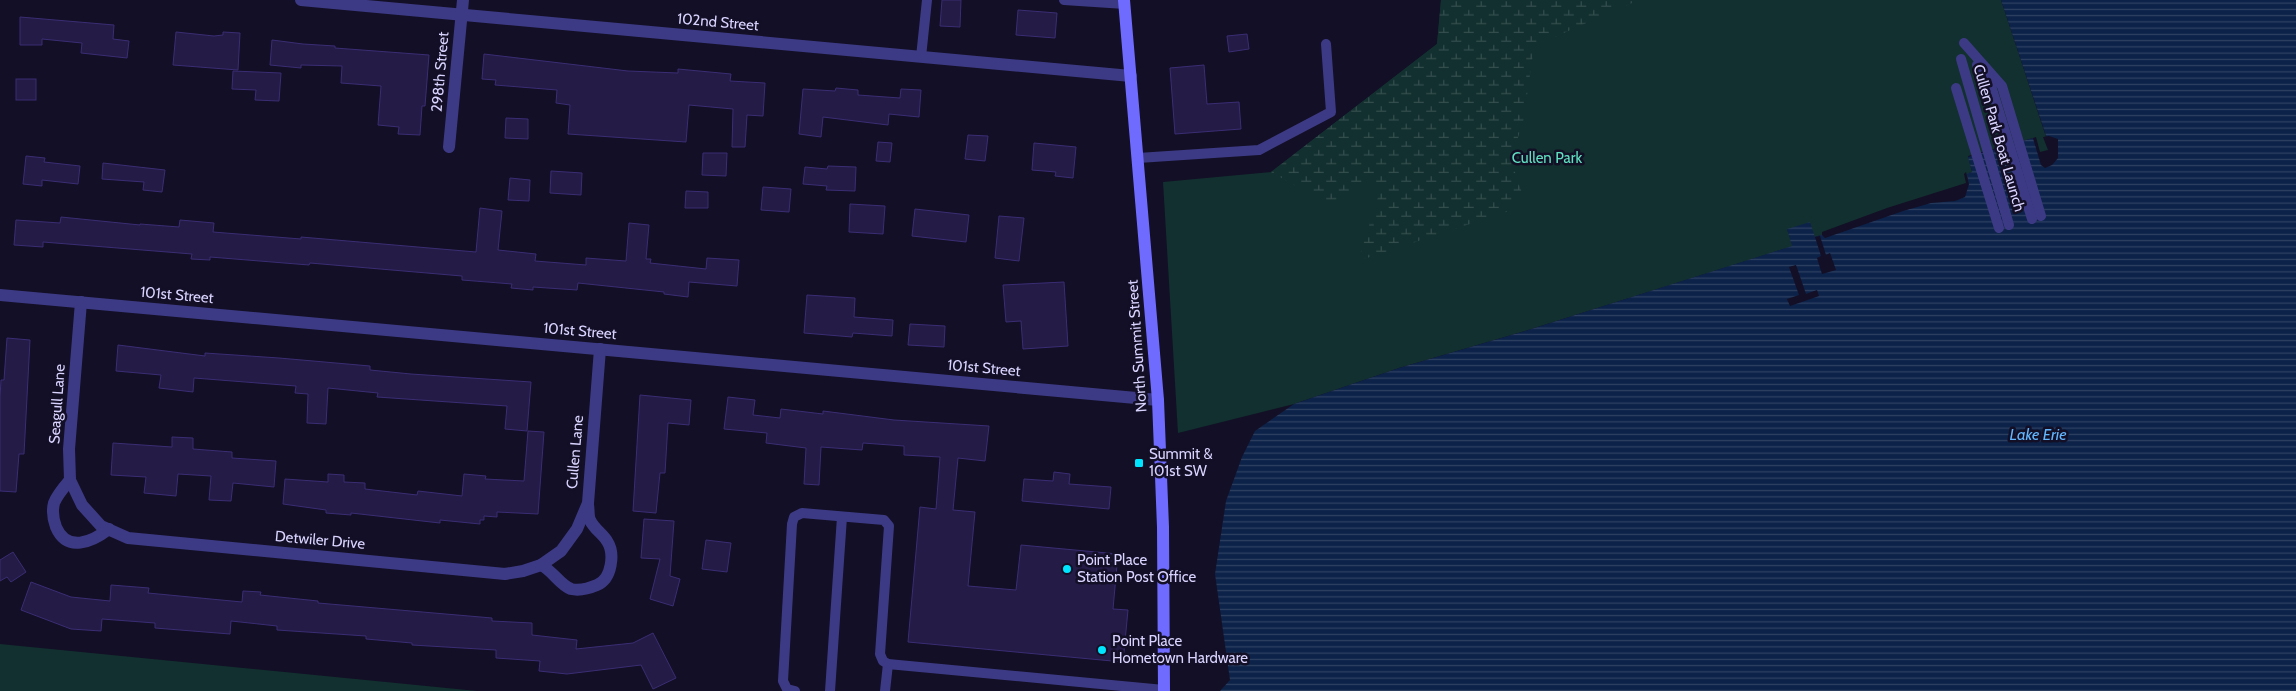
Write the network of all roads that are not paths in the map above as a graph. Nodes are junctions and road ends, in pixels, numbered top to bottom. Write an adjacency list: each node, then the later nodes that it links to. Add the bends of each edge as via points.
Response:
1 (301, 0): 6 (street, 102nd Street)
2 (463, 0): 6 (street, 298th Street)
3 (927, 0): 8 (lane)
4 (1064, 0): 5 (lane)
5 (1124, 2): 10 (main road, North Summit Street)
6 (462, 15): 8 (street, 102nd Street); 12 (street, 298th Street)
7 (1326, 44): 13 (lane, via 1331,112 1259,150)
8 (921, 57): 10 (street, 102nd Street)
9 (1961, 59): 11 (lane, Cullen Park Boat Launch, via 2004,227)
10 (1131, 76): 13 (main road, North Summit Street)
11 (1956, 88)
12 (449, 147)
13 (1138, 158): 18 (main road, North Summit Street)
14 (2036, 217): 14 (lane, Cullen Park Boat Launch, via 2002,86 1964,43 1992,89)
15 (0, 295): 16 (street, 101st Street)
16 (80, 302): 17 (street, 101st Street); 19 (street, Seagull Lane, via 69,449)
17 (600, 349): 18 (street, 101st Street); 20 (street, Cullen Lane)
18 (1158, 400): 27 (main road, North Summit Street)
19 (70, 480): 21 (street, Seagull Lane); 23 (street, via 55,502 53,511 57,529 64,539 73,542 95,540)
20 (588, 502): 24 (street, Cullen Lane, via 577,530); 25 (street, via 590,519 608,541 611,552 608,575 601,584 588,589 572,589 551,570)
21 (82, 505): 23 (street, Detwiler Drive, via 101,526)
22 (842, 517): 26 (lane, via 884,520 889,526 880,654); 28 (lane, via 802,513 794,517 792,524 783,681 787,689); 29 (lane)
23 (109, 529): 25 (street, Detwiler Drive, via 128,538 505,574)
24 (561, 551): 25 (street, Detwiler Drive)
25 (541, 566)
26 (888, 664): 27 (lane); 30 (lane)
27 (1164, 690)
28 (795, 691)
29 (830, 691)
30 (885, 691)

